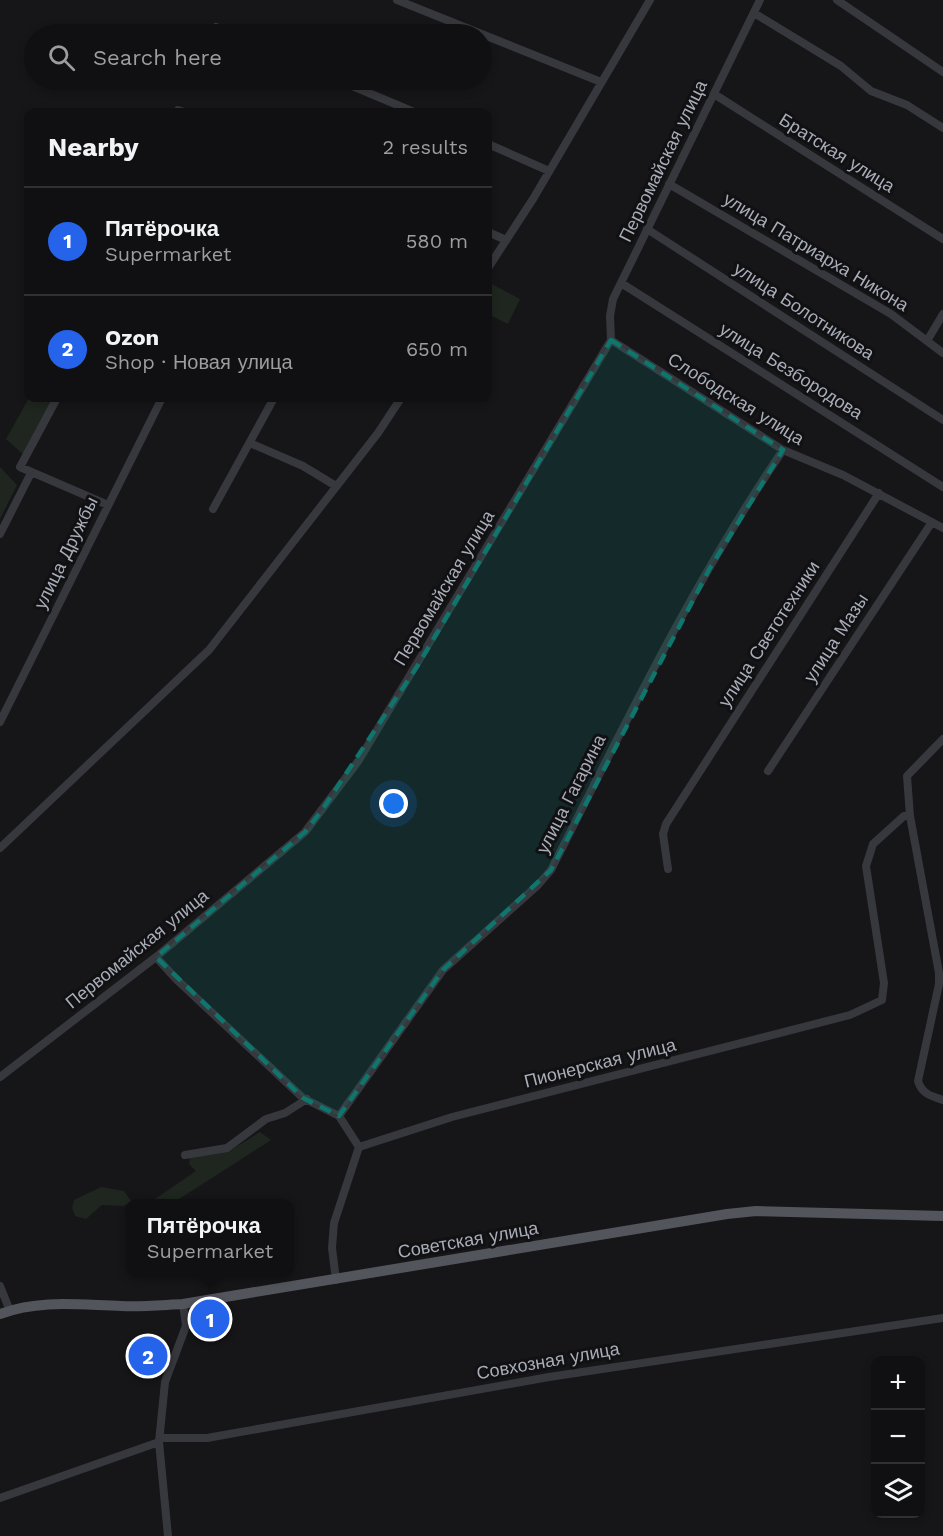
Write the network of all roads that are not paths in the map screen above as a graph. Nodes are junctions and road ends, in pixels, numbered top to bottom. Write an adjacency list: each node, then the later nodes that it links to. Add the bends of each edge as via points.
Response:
1 (397, 0): 6 (street)
2 (650, 0): 9 (street)
3 (760, 0): 5 (street, Первомайская улица)
4 (837, 0): 8 (street)
5 (753, 13): 11 (street, Первомайская улица); 13 (street, via 842,66 871,91 907,105)
6 (456, 24)
7 (492, 38): 9 (street)
8 (943, 72)
9 (600, 82): 15 (street)
10 (362, 90): 12 (street)
11 (714, 94): 16 (street, Первомайская улица); 19 (street, Братская улица)
12 (404, 108)
13 (943, 128)
14 (492, 146): 15 (street)
15 (549, 171): 20 (street)
16 (669, 184): 17 (street, Первомайская улица); 25 (street, улица Патриарха Никона, via 891,314)
17 (647, 230): 22 (street, Первомайская улица); 31 (street, улица Болотникова)
18 (492, 234): 20 (street)
19 (943, 239)
20 (506, 240): 21 (street)
21 (492, 262)
22 (621, 283): 24 (street, Первомайская улица, via 610,316); 36 (street, улица Безбородова)
23 (943, 314): 25 (street)
24 (611, 340): 33 (street, Слободская улица); 49 (street, Первомайская улица, via 418,665 328,802 305,831)
25 (927, 341): 26 (street, улица Патриарха Никона)
26 (943, 353)
27 (55, 402): 34 (street, via 20,467)
28 (160, 402): 38 (street, улица Дружбы)
29 (272, 402): 32 (street)
30 (398, 402): 35 (street)
31 (943, 420)
32 (250, 443): 35 (street, via 303,466); 39 (street)
33 (783, 450): 37 (street, Слободская улица); 53 (street, улица Гагарина, via 710,568 630,713 551,870 443,970)
34 (32, 472): 38 (street); 42 (street)
35 (336, 486): 47 (street, via 209,650)
36 (943, 487)
37 (879, 493): 40 (street, Слободская улица); 48 (street, улица Светотехники, via 666,824 663,834)
38 (108, 505): 43 (street, улица Дружбы)
39 (213, 509)
40 (932, 522): 41 (street, Слободская улица); 45 (street, улица Мазы)
41 (943, 528)
42 (0, 534)
43 (0, 722)
44 (943, 739): 46 (street, via 908,776)
45 (768, 771)
46 (910, 816): 52 (street, via 939,973 918,1081 920,1089); 54 (street, Пионерская улица, via 888,828 873,844 866,866 882,1000 850,1016 452,1117)
47 (0, 848)
48 (668, 869)
49 (156, 957): 50 (street, Первомайская улица); 51 (street)
50 (0, 1077)
51 (307, 1099): 53 (street); 55 (street, via 266,1119 227,1148)
52 (943, 1100)
53 (339, 1116): 54 (street)
54 (359, 1147): 57 (street, via 334,1223)
55 (185, 1155)
56 (943, 1216): 57 (main road, Советская улица, via 736,1213)
57 (336, 1280): 59 (main road, Советская улица)
58 (0, 1286): 60 (street)
59 (183, 1304): 60 (main road, Советская улица, via 61,1302); 62 (street, via 186,1326 165,1382)
60 (5, 1312)
61 (943, 1318): 62 (street, Совхозная улица, via 573,1373 207,1438)
62 (159, 1440): 63 (street, Совхозная улица); 64 (street)
63 (0, 1498)
64 (168, 1536)

